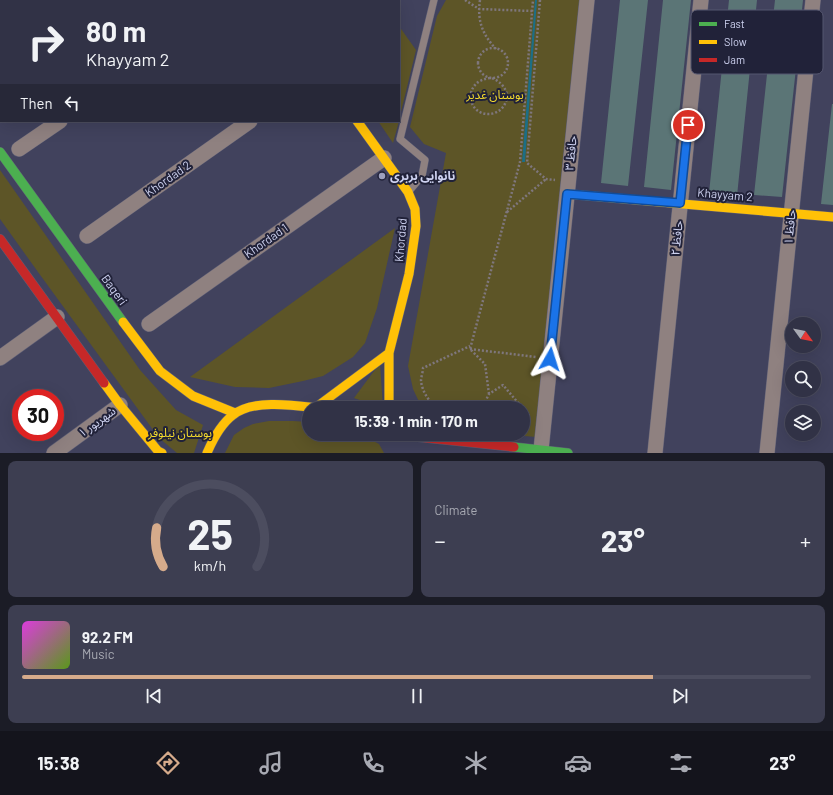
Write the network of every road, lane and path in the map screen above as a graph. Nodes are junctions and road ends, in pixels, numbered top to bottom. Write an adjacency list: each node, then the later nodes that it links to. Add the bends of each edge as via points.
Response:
1 (434, 0): 27 (lane, via 400,139 425,160 422,176)
2 (464, 0): 9 (path)
3 (480, 0): 9 (path)
4 (533, 0): 12 (path)
5 (540, 0): 25 (path, via 527,163)
6 (587, 0): 26 (street, حافظ ۳)
7 (701, 0): 10 (street, حافظ ۲)
8 (813, 0): 11 (street, حافظ ۱)
9 (479, 9): 12 (path); 13 (path, via 483,31)
10 (700, 10)
11 (812, 10)
12 (532, 12): 18 (path)
13 (496, 48): 16 (path, via 504,53 507,67 501,75); 16 (path, via 484,50 478,60 480,71)
14 (693, 74): 28 (street, حافظ ۲)
15 (806, 74): 30 (street, حافظ ۱)
16 (491, 78): 17 (path, via 503,84); 17 (path, via 484,78 474,85 471,97 475,108 486,114 498,112)
17 (507, 97): 18 (path)
18 (525, 102): 29 (path, via 520,162)
19 (59, 122): 22 (street)
20 (249, 122): 32 (street, Khordad 2)
21 (358, 122): 24 (main road, Khordad)
22 (19, 149)
23 (0, 152): 48 (main road, Baqeri, via 160,372 193,396)
24 (384, 158): 27 (main road, Khordad); 35 (street, Khordad 1)
25 (546, 179): 26 (path); 29 (path)
26 (568, 187): 28 (main road, Khayyam 2); 39 (street, حافظ ۳)
27 (408, 192): 37 (main road, Khordad, via 415,209 416,226 409,274)
28 (680, 203): 30 (main road, Khayyam 2); 57 (street, حافظ ۲)
29 (506, 213): 36 (path)
30 (792, 213): 31 (main road, Khayyam 2); 58 (street, حافظ ۱)
31 (833, 217)
32 (87, 236)
33 (0, 239): 34 (main road)
34 (56, 317): 38 (street); 46 (main road)
35 (149, 324)
36 (470, 347): 39 (path); 40 (path, via 485,364); 43 (path, via 423,368 421,380 424,392)
37 (389, 353): 41 (main road); 42 (main road, Khordad)
38 (0, 358)
39 (550, 359): 52 (street, حافظ ۳)
40 (489, 394): 44 (path); 45 (path, via 504,385)
41 (325, 401)
42 (389, 401)
43 (430, 401)
44 (486, 401)
45 (517, 401)
46 (120, 405): 53 (street, شهریور ۱); 54 (main road)
47 (302, 406): 48 (main road, via 270,404 249,407)
48 (235, 413): 55 (main road, via 222,425)
49 (394, 441): 51 (main road)
50 (456, 441): 52 (main road)
51 (397, 445)
52 (541, 450): 56 (main road)
53 (54, 453)
54 (162, 453)
55 (207, 453)
56 (568, 453)
57 (655, 453)
58 (767, 453)

